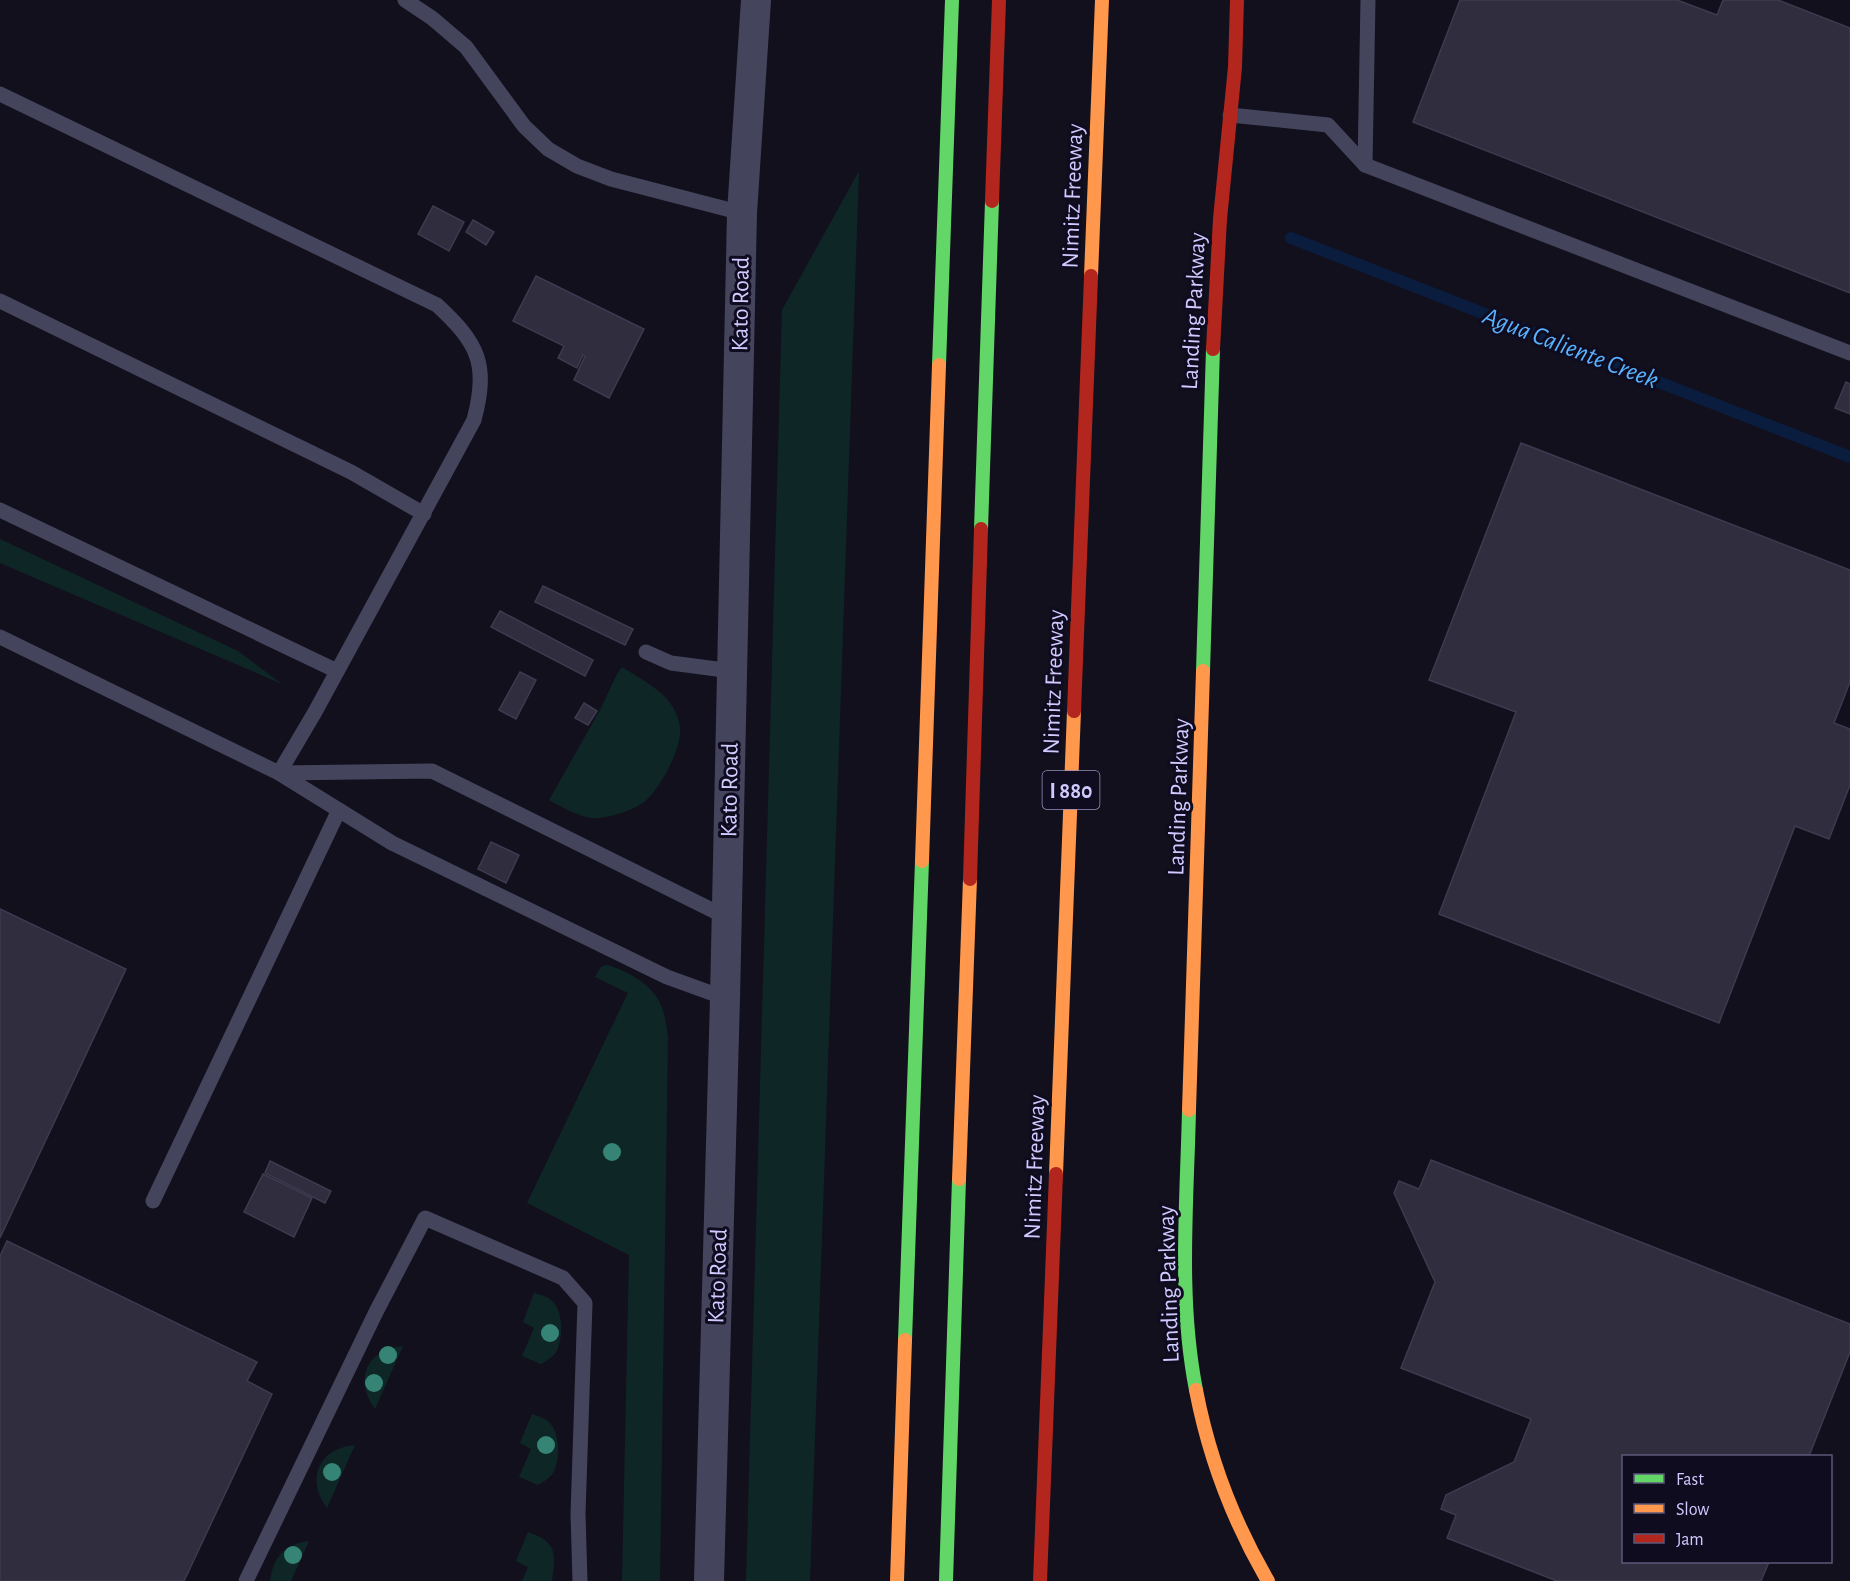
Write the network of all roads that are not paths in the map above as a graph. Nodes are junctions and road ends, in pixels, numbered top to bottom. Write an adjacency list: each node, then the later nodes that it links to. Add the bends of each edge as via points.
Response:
1 (405, 0): 11 (lane, via 466,47 524,126 548,149 610,178)
2 (756, 0): 11 (street, Kato Road)
3 (952, 0): 28 (main road)
4 (999, 0): 29 (main road)
5 (1102, 0): 30 (main road, Nimitz Freeway / I 880)
6 (1237, 0): 9 (main road, Landing Parkway)
7 (1368, 0): 10 (lane)
8 (0, 94): 15 (lane, via 437,305 453,320 477,356 482,376 480,397 474,420)
9 (1230, 115): 10 (lane, via 1328,125); 31 (main road, Landing Parkway, via 1211,390 1185,1259 1189,1345 1202,1422 1224,1493)
10 (1365, 165): 13 (lane)
11 (742, 213): 19 (street, Kato Road)
12 (0, 301): 15 (lane, via 351,472)
13 (1850, 353)
14 (0, 510): 18 (lane)
15 (424, 514): 18 (lane)
16 (0, 638): 20 (lane)
17 (645, 652): 19 (lane, via 670,663)
18 (337, 671): 20 (lane)
19 (732, 671): 22 (street, Kato Road)
20 (279, 773): 21 (lane); 22 (lane, via 432,771)
21 (339, 810): 23 (lane, via 392,843 501,897 667,977); 24 (lane)
22 (726, 917): 23 (street, Kato Road)
23 (725, 998): 27 (street, Kato Road)
24 (153, 1201)
25 (246, 1581): 26 (lane, via 425,1218 563,1278 585,1304 578,1514)
26 (580, 1581)
27 (709, 1581)
28 (897, 1581)
29 (946, 1581)
30 (1040, 1581)
31 (1268, 1581)

